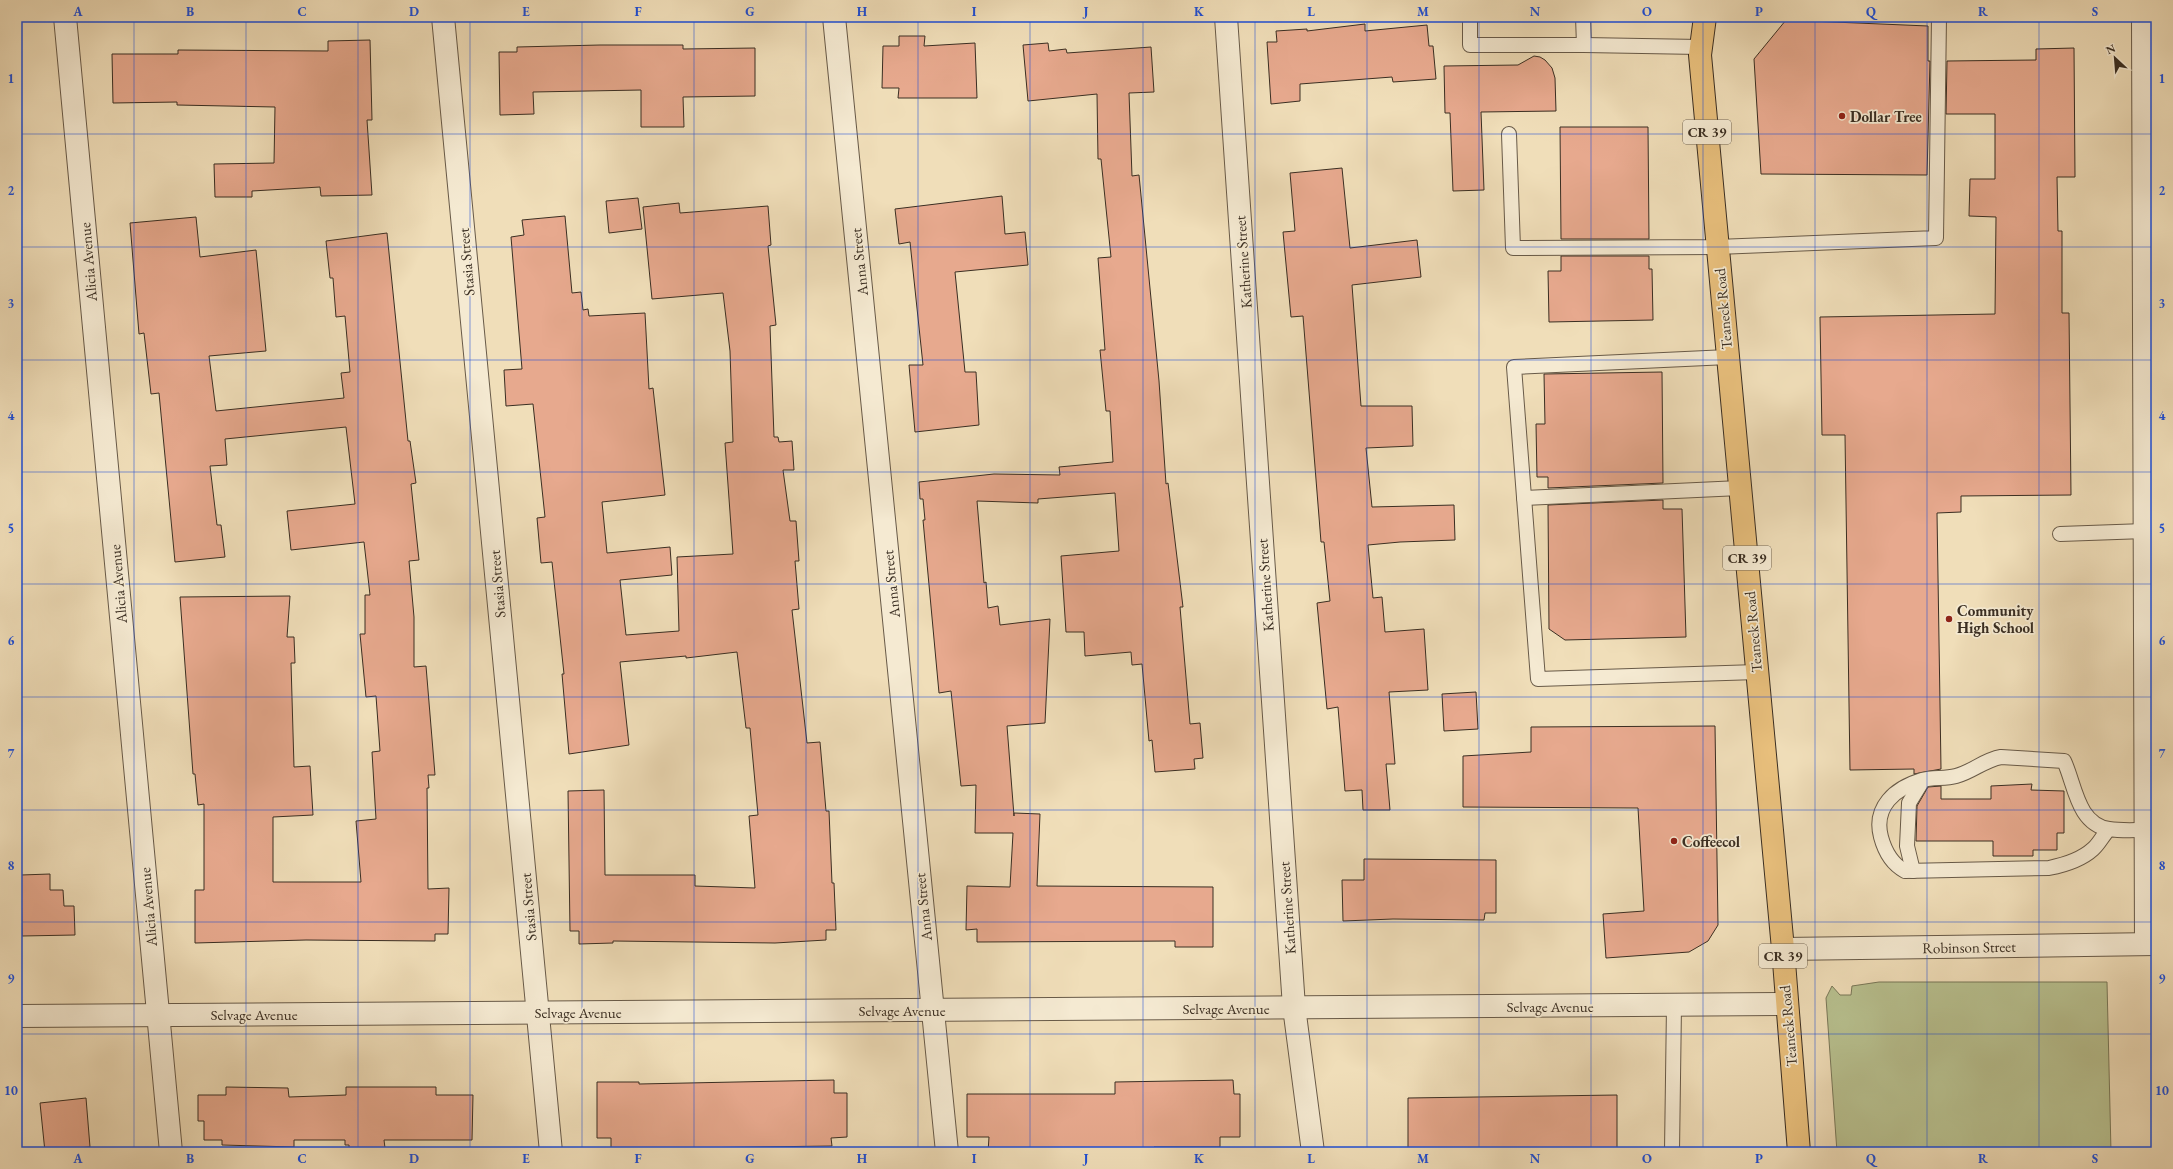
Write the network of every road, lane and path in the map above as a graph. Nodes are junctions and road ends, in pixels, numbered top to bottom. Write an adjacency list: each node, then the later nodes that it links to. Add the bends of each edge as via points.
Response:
1 (66, 17): 33 (street, Alicia Avenue)
2 (443, 17): 32 (street, Stasia Street)
3 (834, 17): 31 (street, Anna Street)
4 (1226, 17): 30 (street, Katherine Street)
5 (1470, 17): 10 (lane, via 1470,46)
6 (1583, 17): 10 (lane)
7 (1705, 17): 11 (main road, Teaneck Road / CR 39)
8 (1939, 17): 14 (lane, via 1936,238)
9 (2143, 17): 13 (street)
10 (1584, 45): 11 (lane)
11 (1700, 47): 14 (main road, Teaneck Road / CR 39)
12 (1509, 134): 14 (lane, via 1514,248)
13 (2150, 200): 18 (street)
14 (1718, 247): 15 (main road, Teaneck Road / CR 39)
15 (1728, 357): 16 (main road, Teaneck Road / CR 39); 17 (lane, via 1514,367)
16 (1740, 488): 17 (lane); 21 (main road, Teaneck Road / CR 39)
17 (1524, 498): 21 (lane, via 1538,679)
18 (2145, 531): 19 (lane); 20 (street)
19 (2060, 534)
20 (2151, 566): 24 (street)
21 (1757, 672): 27 (main road, Teaneck Road / CR 39)
22 (1923, 780): 23 (lane, via 1957,776 1992,758 2064,761 2082,809 2095,822); 25 (lane, via 1908,803 1906,846); 25 (lane, via 1900,791 1888,802 1880,811 1878,824 1889,858 1905,871)
23 (2109, 829): 24 (lane); 25 (lane, via 2094,849 2077,860 2059,866)
24 (2146, 830): 26 (street)
25 (1913, 871)
26 (2151, 944): 27 (street, Robinson Street)
27 (1783, 949): 28 (main road, Teaneck Road / CR 39)
28 (1786, 1004): 29 (street, Selvage Avenue); 40 (main road, Teaneck Road / CR 39)
29 (1674, 1005): 30 (street, Selvage Avenue); 39 (lane)
30 (1294, 1007): 31 (street, Selvage Avenue); 38 (street, Katherine Street)
31 (933, 1010): 32 (street, Selvage Avenue); 37 (street, Anna Street)
32 (538, 1012): 33 (street, Selvage Avenue); 36 (street, Stasia Street)
33 (158, 1015): 34 (street, Selvage Avenue); 35 (street, Alicia Avenue)
34 (17, 1016)
35 (171, 1152)
36 (551, 1152)
37 (947, 1152)
38 (1313, 1152)
39 (1672, 1152)
40 (1799, 1152)

